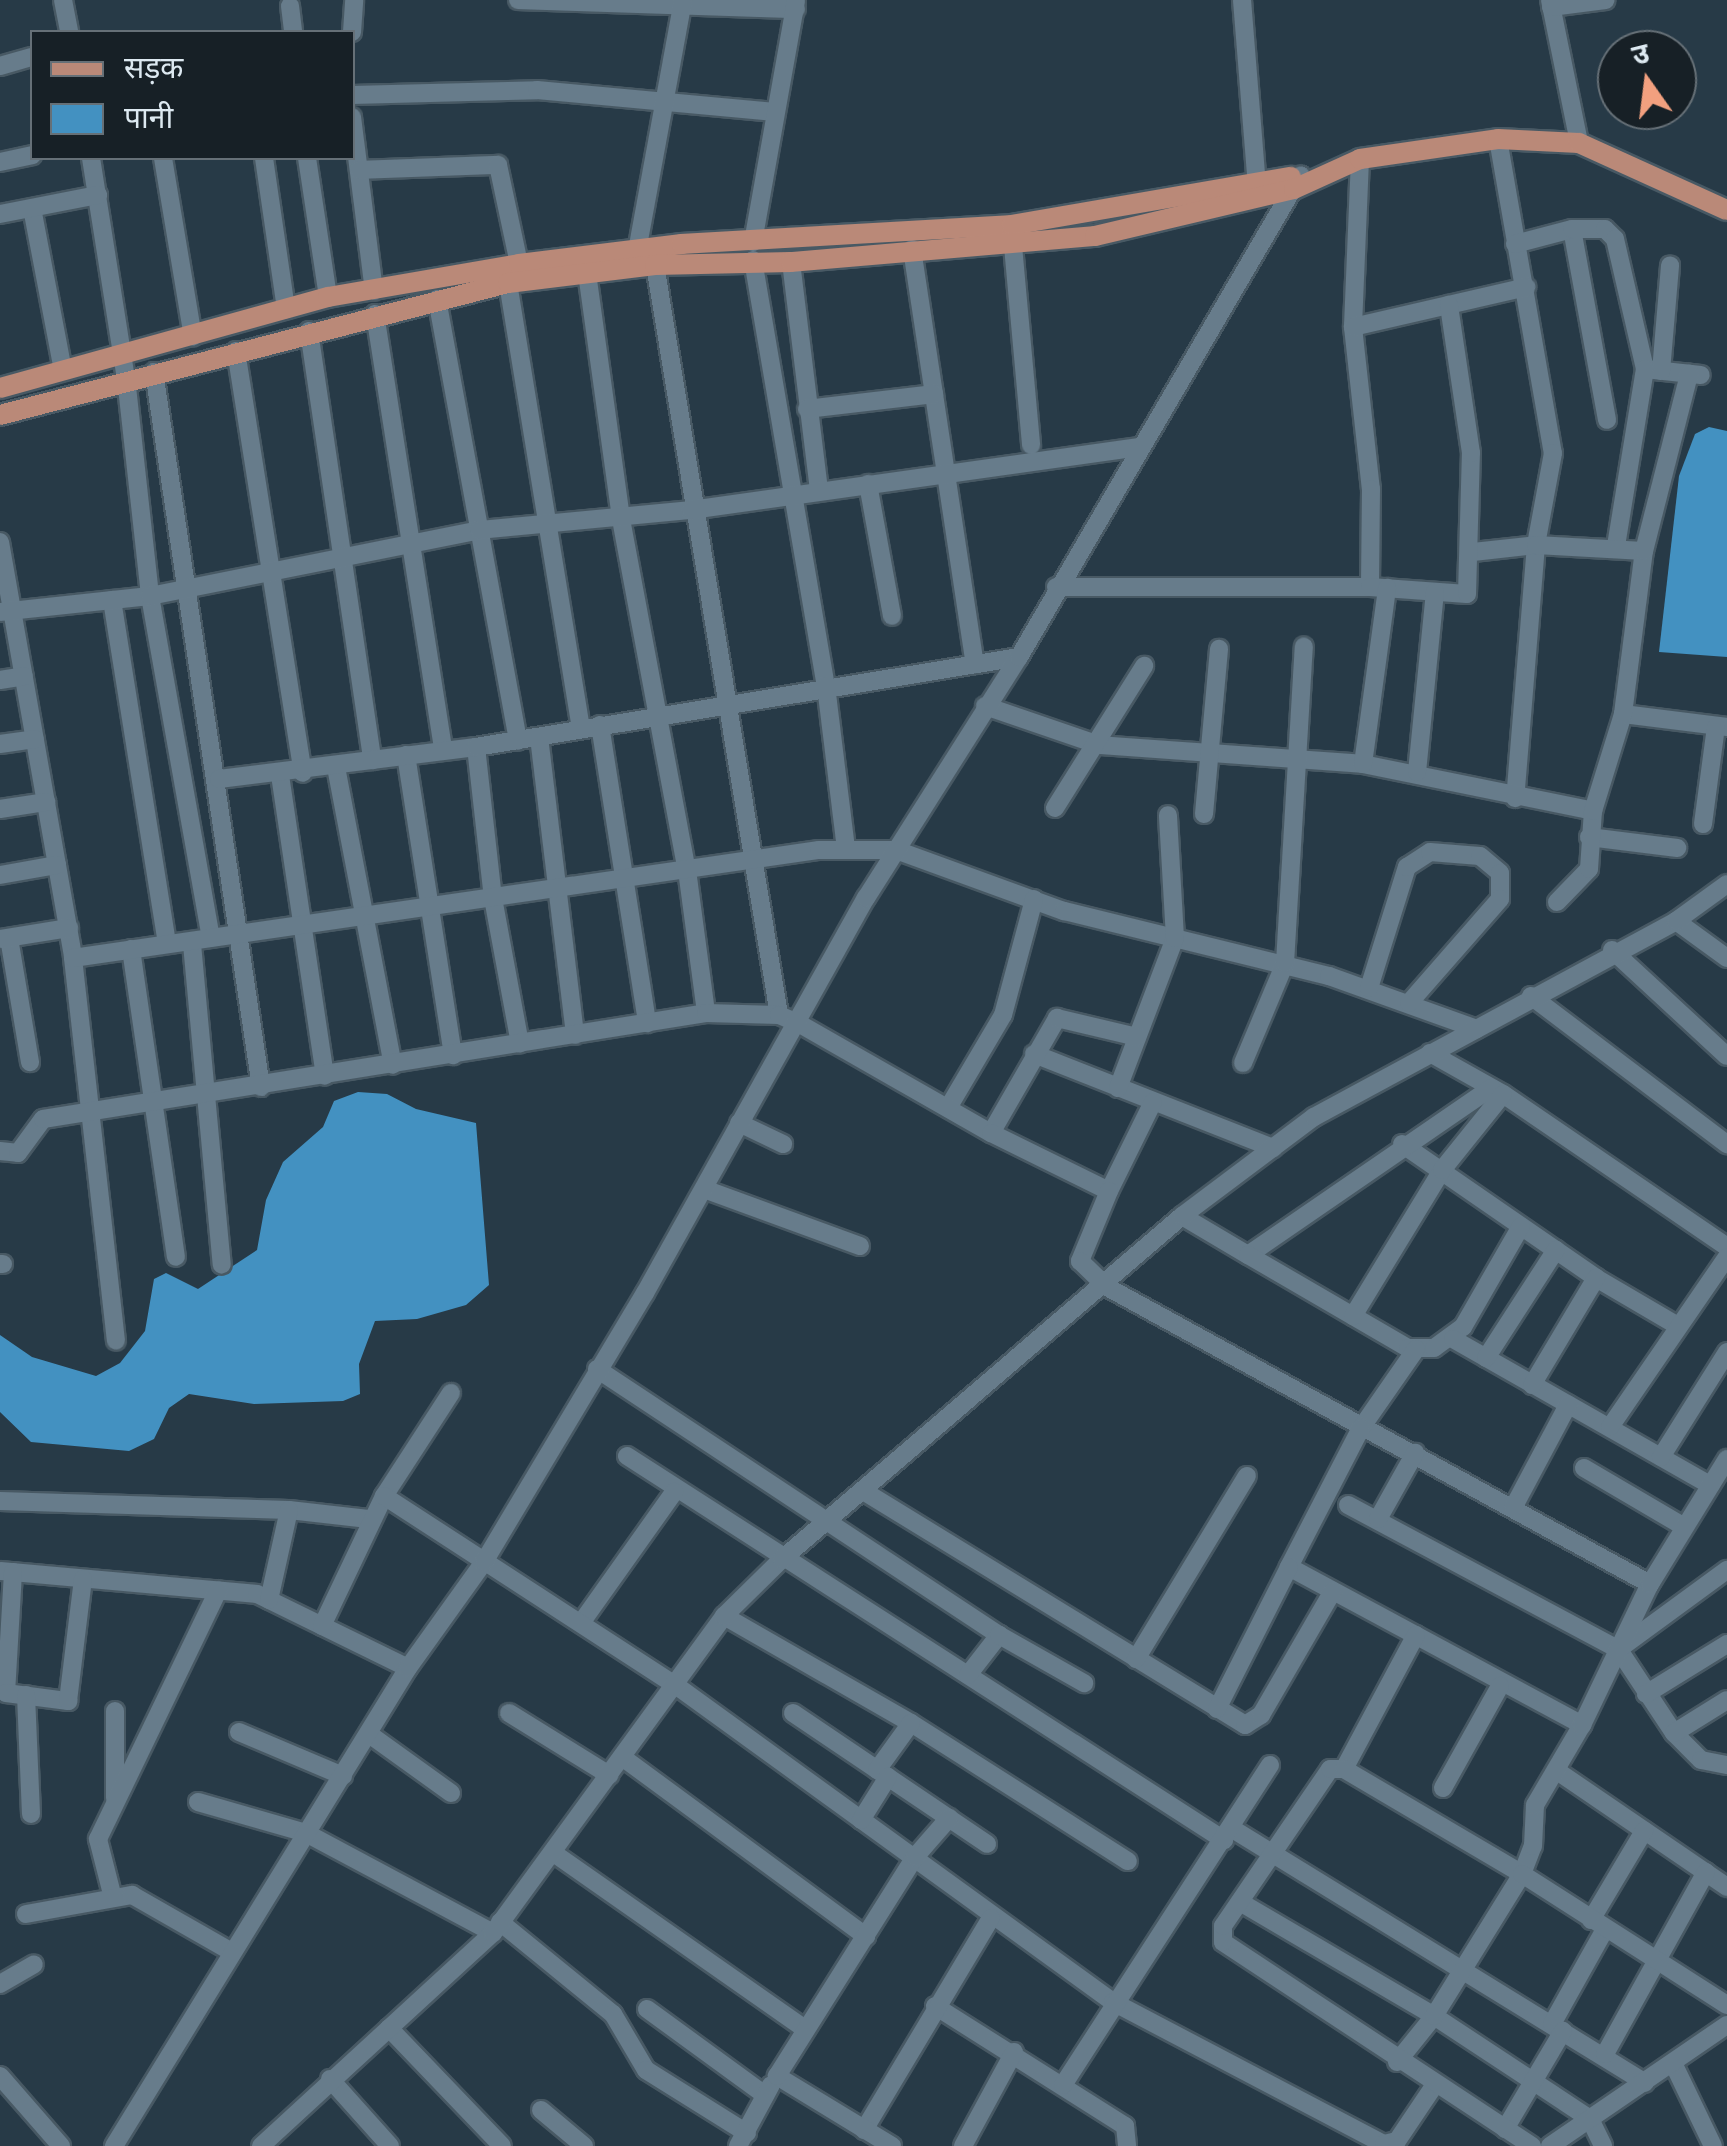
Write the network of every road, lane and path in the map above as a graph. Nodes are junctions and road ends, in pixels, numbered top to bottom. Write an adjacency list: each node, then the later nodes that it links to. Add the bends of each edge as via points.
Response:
1 (63, 0): 10 (street)
2 (354, 0): 12 (street)
3 (518, 0): 7 (street)
4 (1242, 0): 30 (street)
5 (1606, 0): 6 (street)
6 (1550, 3): 19 (street)
7 (682, 4): 8 (street); 16 (street)
8 (796, 4): 17 (street)
9 (290, 6): 11 (street)
10 (69, 30)
11 (292, 30)
12 (352, 30)
13 (30, 58): 14 (street)
14 (0, 66)
15 (355, 94): 16 (street, via 537,90)
16 (663, 104): 17 (street); 39 (street)
17 (775, 112): 40 (street)
18 (1498, 139): 19 (main road); 22 (main road); 36 (street)
19 (1579, 143): 33 (main road)
20 (355, 144): 28 (street)
21 (30, 155): 27 (street)
22 (1360, 159): 29 (main road); 53 (street)
23 (91, 160): 31 (street)
24 (163, 160): 55 (street)
25 (264, 160): 51 (street)
26 (307, 160): 48 (street)
27 (0, 162)
28 (358, 170): 44 (street, via 498,165); 47 (street)
29 (1298, 182): 30 (main road); 37 (main road, via 1193,218); 68 (street)
30 (1258, 185): 40 (main road, via 1012,225)
31 (98, 195): 32 (street); 57 (street)
32 (32, 208): 34 (street); 58 (street)
33 (1727, 210)
34 (0, 214)
35 (1572, 229): 36 (street); 59 (street, via 1612,234); 66 (street)
36 (1515, 244): 46 (street)
37 (1013, 246): 38 (main road); 67 (street)
38 (912, 249): 41 (main road); 63 (street)
39 (637, 251): 40 (main road); 44 (main road)
40 (753, 251): 41 (main road); 42 (main road); 72 (street)
41 (791, 262): 64 (street)
42 (655, 265): 45 (main road); 73 (street)
43 (1670, 265): 59 (street)
44 (513, 273): 45 (main road); 47 (main road); 49 (main road); 75 (street)
45 (587, 273): 74 (street)
46 (1526, 287): 50 (street); 79 (street, via 1553,453)
47 (374, 292): 48 (main road)
48 (328, 298): 51 (main road)
49 (437, 298): 52 (main road); 76 (street)
50 (1449, 305): 53 (street); 82 (street, via 1472,453)
51 (286, 308): 55 (main road)
52 (375, 314): 54 (main road); 77 (street)
53 (1353, 328): 86 (street)
54 (309, 331): 56 (main road); 83 (street)
55 (192, 337): 57 (main road)
56 (236, 351): 60 (main road); 84 (street)
57 (120, 358): 58 (main road); 61 (street)
58 (63, 370): 62 (main road)
59 (1653, 370): 80 (street); 81 (street, via 1695,375)
60 (154, 372): 61 (main road); 87 (street)
61 (126, 378): 65 (main road); 89 (street)
62 (0, 388)
63 (934, 394): 64 (street); 69 (street)
64 (807, 409): 71 (street)
65 (0, 416)
66 (1607, 420)
67 (1031, 445)
68 (1138, 447): 69 (street); 85 (street)
69 (950, 474): 70 (street); 96 (street)
70 (868, 484): 71 (street); 92 (street)
71 (819, 490): 72 (street)
72 (794, 493): 73 (street); 100 (street)
73 (692, 510): 74 (street); 101 (street)
74 (621, 518): 75 (street); 104 (street)
75 (552, 524): 76 (street); 105 (street)
76 (478, 530): 77 (street); 109 (street)
77 (411, 543): 83 (street); 114 (street)
78 (0, 544): 91 (street)
79 (1536, 545): 80 (street); 82 (street); 124 (street)
80 (1616, 546): 81 (street)
81 (1644, 551): 103 (street)
82 (1472, 552): 88 (street, via 1467,594)
83 (340, 558): 84 (street); 117 (street)
84 (272, 570): 87 (street); 121 (street)
85 (1056, 588): 86 (street); 95 (street)
86 (1378, 588): 88 (street); 118 (street)
87 (186, 590): 89 (street); 123 (street)
88 (1436, 592): 120 (street)
89 (150, 596): 90 (street); 153 (street)
90 (112, 600): 91 (street); 155 (street)
91 (6, 611): 98 (street)
92 (892, 616)
93 (1304, 647): 116 (street)
94 (1218, 649): 113 (street)
95 (1019, 657): 96 (street); 102 (street)
96 (975, 664): 100 (street)
97 (1144, 666): 111 (street)
98 (24, 676): 99 (street); 108 (street)
99 (0, 680)
100 (826, 686): 101 (street); 133 (street)
101 (731, 702): 104 (street); 136 (street)
102 (985, 706): 111 (street); 135 (street)
103 (1623, 714): 106 (street); 128 (street)
104 (657, 717): 105 (street); 138 (street)
105 (590, 727): 107 (street); 140 (street)
106 (1721, 727): 131 (street)
107 (538, 737): 109 (street); 142 (street)
108 (35, 738): 110 (street); 125 (street)
109 (518, 741): 112 (street)
110 (0, 744)
111 (1099, 746): 113 (street); 126 (street)
112 (476, 747): 114 (street); 143 (street)
113 (1206, 748): 116 (street); 129 (street)
114 (443, 749): 115 (street)
115 (406, 755): 117 (street); 146 (street)
116 (1294, 756): 118 (street); 161 (street)
117 (372, 760): 119 (street)
118 (1363, 764): 120 (street)
119 (336, 767): 121 (street); 147 (street)
120 (1417, 772): 124 (street)
121 (303, 773): 122 (street)
122 (280, 775): 123 (street); 149 (street)
123 (219, 778): 151 (street)
124 (1516, 798): 128 (street)
125 (46, 802): 127 (street); 137 (street)
126 (1055, 808)
127 (0, 809)
128 (1593, 811): 132 (street)
129 (1204, 814)
130 (1168, 816): 154 (street)
131 (1703, 824)
132 (1590, 836): 134 (street); 145 (street, via 1588,869)
133 (846, 848): 135 (street); 136 (street)
134 (1677, 848)
135 (896, 850): 144 (street); 168 (street)
136 (758, 859): 138 (street); 166 (street)
137 (57, 865): 139 (street); 150 (street)
138 (687, 870): 140 (street); 165 (street)
139 (0, 874)
140 (624, 879): 142 (street); 167 (street)
141 (1727, 884): 148 (street)
142 (556, 889): 143 (street); 170 (street)
143 (493, 898): 146 (street); 172 (street)
144 (1034, 900): 154 (street); 187 (street, via 1002,1014)
145 (1557, 902)
146 (428, 907): 147 (street); 175 (street)
147 (366, 916): 149 (street); 179 (street)
148 (1676, 920): 158 (street); 160 (street)
149 (303, 924): 151 (street); 180 (street)
150 (68, 928): 152 (street); 159 (street)
151 (236, 934): 153 (street); 181 (street)
152 (5, 938): 177 (street)
153 (211, 938): 156 (street)
154 (1175, 938): 161 (street); 171 (street)
155 (167, 944): 156 (street); 157 (street)
156 (192, 944): 184 (street)
157 (131, 948): 159 (street); 186 (street)
158 (1612, 950): 163 (street); 176 (street)
159 (74, 958): 188 (street)
160 (1727, 958)
161 (1285, 963): 162 (street); 178 (street)
162 (1369, 988): 164 (street); 164 (street, via 1407,867 1430,852 1480,856 1500,873 1500,899)
163 (1531, 996): 169 (street); 191 (street)
164 (1409, 1003): 169 (street)
165 (706, 1013): 166 (street); 167 (street)
166 (780, 1014): 168 (street)
167 (647, 1022): 170 (street)
168 (798, 1022): 187 (street); 189 (street)
169 (1477, 1029): 173 (street)
170 (576, 1034): 172 (street)
171 (1137, 1037): 174 (street, via 1068,1016 1056,1018); 182 (street)
172 (520, 1044): 175 (street)
173 (1430, 1053): 183 (street); 194 (street, via 1314,1117)
174 (1034, 1054): 182 (street); 190 (street)
175 (453, 1055): 179 (street)
176 (1727, 1056)
177 (30, 1062)
178 (1244, 1064)
179 (393, 1065): 180 (street)
180 (325, 1076): 181 (street)
181 (261, 1087): 184 (street)
182 (1118, 1088): 185 (street)
183 (1497, 1091): 193 (street); 196 (street); 202 (street)
184 (211, 1094): 186 (street); 207 (street)
185 (1154, 1102): 194 (street); 198 (street)
186 (156, 1104): 188 (street); 206 (street)
187 (948, 1108): 190 (street)
188 (95, 1114): 195 (street, via 43,1119 18,1152); 213 (street)
189 (739, 1123): 192 (street); 197 (street)
190 (991, 1133): 198 (street)
191 (1725, 1140)
192 (783, 1144)
193 (1402, 1144): 196 (street); 204 (street)
194 (1273, 1148): 199 (street)
195 (0, 1151)
196 (1442, 1170): 200 (street); 210 (street)
197 (704, 1188): 201 (street); 217 (street)
198 (1109, 1191): 209 (street, via 1080,1262)
199 (1182, 1216): 204 (street); 209 (street)
200 (1521, 1226): 203 (street); 212 (street)
201 (860, 1246)
202 (1727, 1247)
203 (1556, 1250): 208 (street); 216 (street)
204 (1248, 1255): 210 (street)
205 (1727, 1256): 211 (street)
206 (176, 1257)
207 (222, 1266)
208 (1596, 1278): 211 (street); 218 (street)
209 (1107, 1287): 222 (street); 231 (street)
210 (1353, 1316): 214 (street)
211 (1676, 1325): 221 (street)
212 (1453, 1338): 214 (street); 216 (street)
213 (116, 1341)
214 (1416, 1349): 222 (street)
215 (1727, 1352): 225 (street)
216 (1486, 1358): 218 (street)
217 (597, 1370): 239 (street); 243 (street)
218 (1532, 1385): 220 (street)
219 (450, 1393): 232 (street)
220 (1568, 1405): 221 (street); 235 (street)
221 (1610, 1427): 225 (street)
222 (1361, 1428): 223 (street); 244 (street)
223 (1415, 1454): 235 (street); 238 (street)
224 (627, 1456): 230 (street)
225 (1661, 1456): 229 (street)
226 (1727, 1459): 229 (street)
227 (1584, 1468): 240 (street)
228 (1248, 1476): 259 (street)
229 (1710, 1485): 240 (street)
230 (674, 1492): 242 (street); 253 (street)
231 (865, 1492): 239 (street); 259 (street)
232 (384, 1496): 237 (street); 243 (street)
233 (0, 1501): 236 (street)
234 (1348, 1506): 238 (street)
235 (1512, 1508): 248 (street)
236 (289, 1510): 237 (street); 251 (street)
237 (368, 1519): 254 (street)
238 (1378, 1520): 258 (street)
239 (826, 1522): 242 (street); 255 (street)
240 (1683, 1526): 248 (street)
241 (1727, 1557): 246 (street)
242 (782, 1559): 252 (street); 261 (street)
243 (484, 1562): 253 (street); 260 (street)
244 (1289, 1567): 250 (street); 268 (street)
245 (6, 1572): 247 (street); 266 (street, via 6,1693)
246 (1721, 1573): 258 (street)
247 (83, 1579): 249 (street); 266 (street, via 68,1700)
248 (1650, 1584): 258 (street)
249 (218, 1590): 251 (street); 288 (street)
250 (1333, 1591): 256 (street); 268 (street, via 1262,1715 1245,1725)
251 (270, 1600): 254 (street)
252 (724, 1616): 263 (street); 272 (street)
253 (581, 1623): 263 (street)
254 (322, 1626): 260 (street)
255 (998, 1635): 261 (street); 262 (street)
256 (1416, 1636): 264 (street); 280 (street)
257 (1727, 1644): 265 (street)
258 (1619, 1650): 265 (street); 273 (street)
259 (1136, 1659): 268 (street)
260 (408, 1668): 276 (street)
261 (968, 1675): 294 (street)
262 (1084, 1683)
263 (674, 1684): 277 (street); 291 (street)
264 (1500, 1686): 273 (street); 285 (street)
265 (1646, 1694): 275 (street)
266 (26, 1696): 289 (street)
267 (1727, 1700): 275 (street)
268 (1218, 1709)
269 (115, 1711): 288 (street)
270 (509, 1713): 283 (street)
271 (792, 1713): 282 (street)
272 (912, 1723): 282 (street); 299 (street)
273 (1582, 1725): 281 (street)
274 (239, 1732): 284 (street)
275 (1674, 1732): 279 (street, via 1701,1760)
276 (369, 1734): 284 (street); 286 (street)
277 (622, 1757): 283 (street); 309 (street)
278 (1270, 1765): 294 (street)
279 (1727, 1765)
280 (1344, 1769): 296 (street, via 1330,1769); 301 (street)
281 (1557, 1772): 292 (street); 301 (street, via 1535,1805 1534,1846)
282 (882, 1774): 290 (street); 291 (street)
283 (609, 1775): 297 (street)
284 (342, 1776): 293 (street)
285 (1443, 1788)
286 (450, 1794)
287 (198, 1802): 293 (street)
288 (115, 1804): 303 (street, via 98,1839)
289 (31, 1814)
290 (949, 1818): 295 (street); 298 (street)
291 (860, 1820): 298 (street)
292 (1644, 1830): 300 (street); 307 (street)
293 (306, 1833): 308 (street); 310 (street)
294 (1228, 1834): 296 (street); 315 (street)
295 (987, 1844)
296 (1272, 1852): 304 (street); 313 (street)
297 (555, 1854): 308 (street); 323 (street)
298 (915, 1857): 306 (street); 309 (street)
299 (1128, 1861)
300 (1706, 1872): 302 (street); 311 (street)
301 (1522, 1874): 307 (street); 313 (street)
302 (1727, 1887)
303 (114, 1898): 305 (street); 310 (street, via 132,1895)
304 (1240, 1902): 319 (street); 326 (street, via 1223,1926 1223,1942)
305 (26, 1914)
306 (991, 1918): 315 (street); 316 (street)
307 (1598, 1924): 311 (street); 321 (street)
308 (496, 1928): 322 (street); 340 (street, via 613,2014 646,2070)
309 (866, 1936): 323 (street)
310 (230, 1951): 342 (street)
311 (1657, 1963): 317 (street); 325 (street)
312 (34, 1964): 314 (street)
313 (1464, 1967): 319 (street); 321 (street)
314 (0, 1984)
315 (1113, 2002): 333 (street); 334 (street, via 1384,2144 1397,2142)
316 (935, 2006): 324 (street); 339 (street)
317 (1727, 2006)
318 (646, 2009): 335 (street)
319 (1434, 2016): 326 (street); 331 (street)
320 (1727, 2025): 327 (street)
321 (1557, 2027): 325 (street); 331 (street)
322 (389, 2028): 330 (street); 345 (street)
323 (805, 2029): 329 (street)
324 (1014, 2052): 333 (street); 348 (street)
325 (1605, 2054): 332 (street)
326 (1397, 2062): 334 (street)
327 (1673, 2064): 332 (street); 353 (street)
328 (0, 2076): 341 (street)
329 (777, 2076): 335 (street); 339 (street)
330 (330, 2079): 343 (street); 344 (street)
331 (1533, 2083): 337 (street); 338 (street)
332 (1645, 2083): 337 (street)
333 (1063, 2085): 349 (street, via 1125,2126)
334 (1434, 2086): 338 (street)
335 (765, 2094): 340 (street)
336 (541, 2110): 346 (street)
337 (1590, 2118): 351 (street); 352 (street)
338 (1505, 2129): 350 (street)
339 (864, 2130): 347 (street)
340 (743, 2140)
341 (61, 2146)
342 (114, 2146)
343 (262, 2146)
344 (390, 2146)
345 (502, 2146)
346 (584, 2146)
347 (892, 2146)
348 (963, 2146)
349 (1127, 2146)
350 (1532, 2146)
351 (1550, 2146)
352 (1604, 2146)
353 (1712, 2146)

